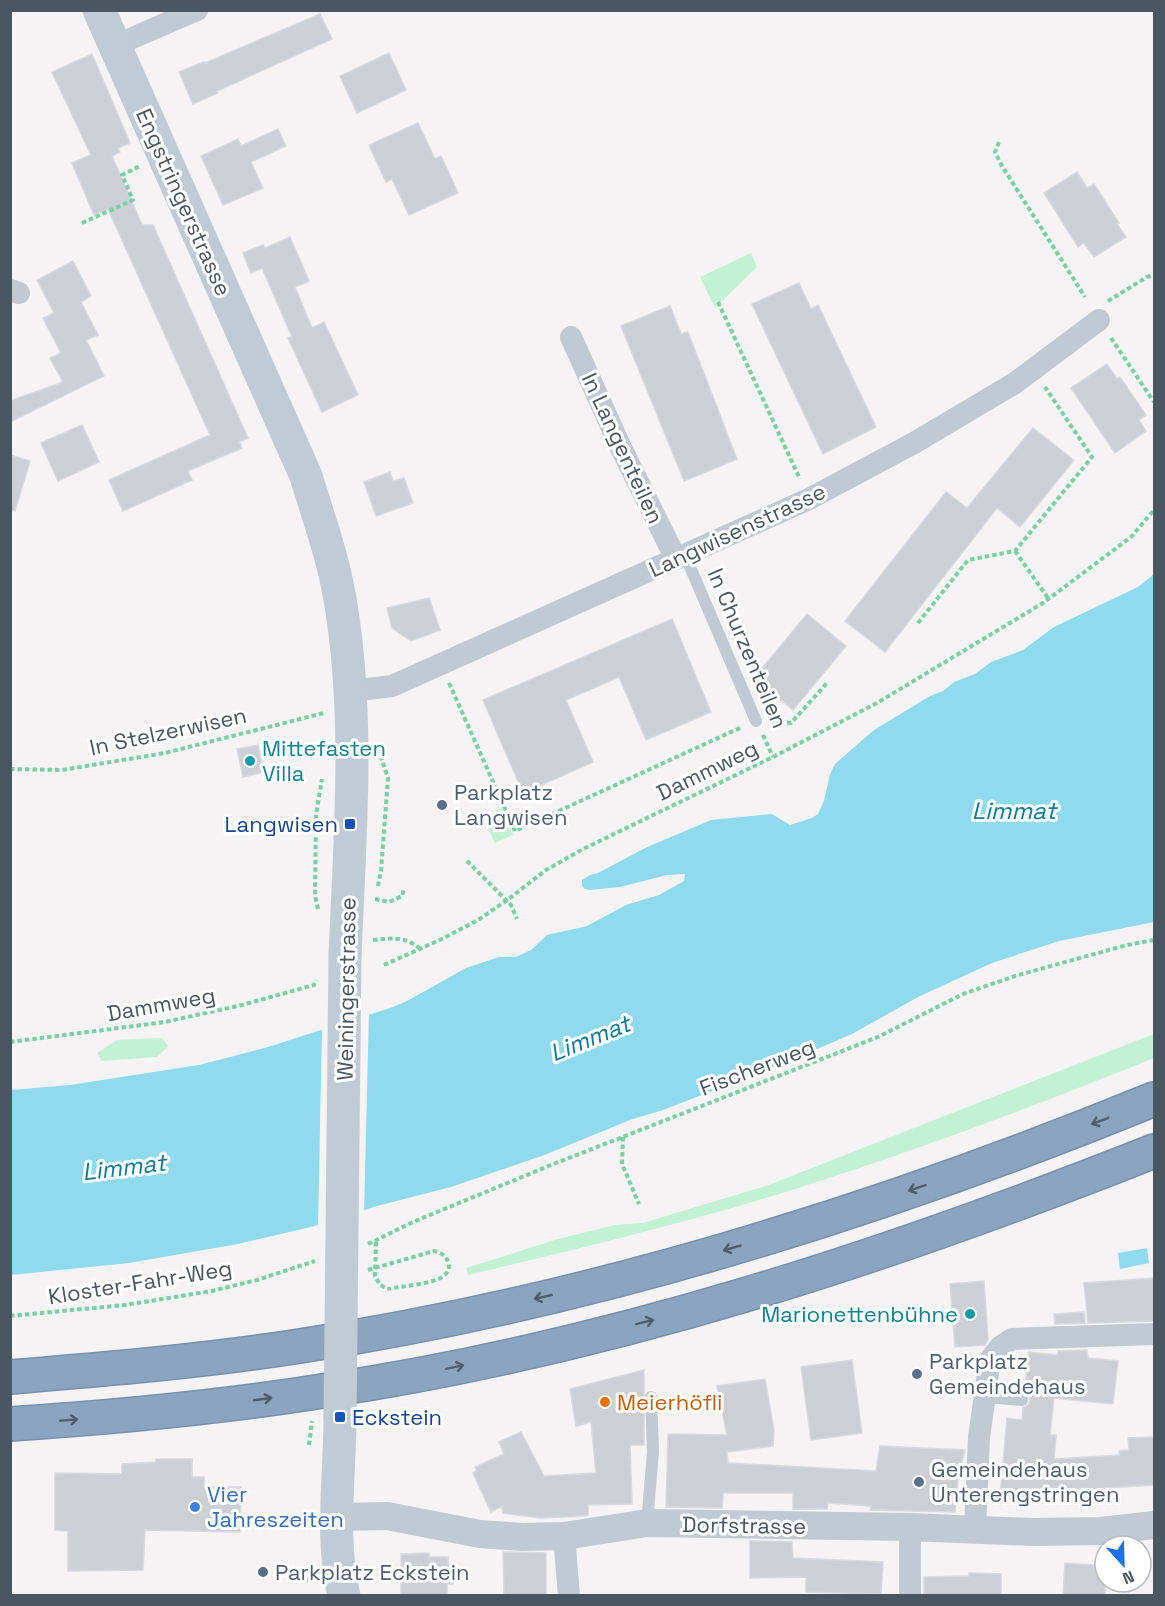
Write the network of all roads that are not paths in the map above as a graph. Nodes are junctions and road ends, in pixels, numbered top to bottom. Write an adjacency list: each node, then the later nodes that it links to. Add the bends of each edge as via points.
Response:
1 (99, 10): 3 (main road, Engstringerstrasse)
2 (197, 10): 3 (street)
3 (114, 46): 6 (main road, Engstringerstrasse)
4 (1100, 313): 7 (street, Langwisenstrasse, via 1015,383 914,443 809,499)
5 (572, 337): 7 (street, In Langenteilen, via 621,448)
6 (269, 394): 8 (main road, Weiningerstrasse, via 306,476 329,551 340,598)
7 (681, 557): 8 (street, Langwisenstrasse, via 392,686); 9 (lane, In Churzenteilen)
8 (341, 701): 18 (main road, Weiningerstrasse, bridge, via 352,752 355,948)
9 (756, 721)
10 (1155, 1099): 13 (highway, one-way to 13, via 843,1213 593,1286 299,1346 197,1360)
11 (1155, 1151): 17 (highway, one-way to 11, via 166,1412 329,1390 570,1341 692,1310 875,1253)
12 (1155, 1334): 15 (street, via 1012,1339 990,1360)
13 (10, 1377)
14 (651, 1397): 19 (lane, via 653,1452)
15 (985, 1397): 16 (lane); 22 (street)
16 (1022, 1400)
17 (10, 1424)
18 (337, 1517): 23 (street, Dorfstrasse, via 387,1516 480,1534); 24 (main road, Weiningerstrasse, via 340,1579)
19 (647, 1523): 21 (street, Dorfstrasse); 23 (street, Dorfstrasse)
20 (1155, 1526): 22 (street, Dorfstrasse, via 1101,1531)
21 (910, 1527): 22 (street, Dorfstrasse); 26 (street)
22 (975, 1530)
23 (564, 1536): 25 (street)
24 (330, 1588)
25 (569, 1596)
26 (910, 1596)

